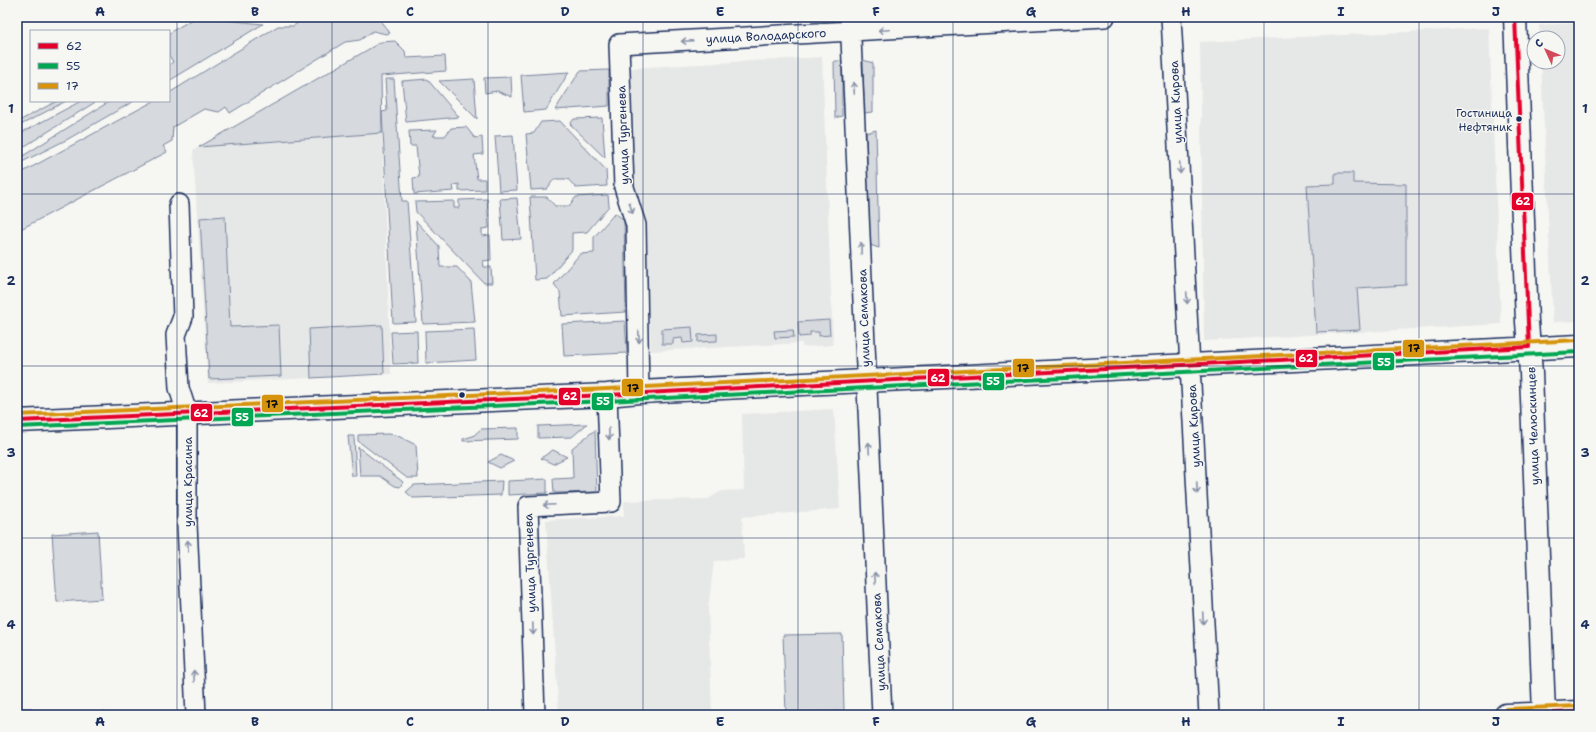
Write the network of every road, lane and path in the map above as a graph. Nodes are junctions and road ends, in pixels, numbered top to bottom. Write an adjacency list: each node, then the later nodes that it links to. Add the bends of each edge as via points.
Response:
1 (1105, 17): 4 (street, улица Володарского, one-way to 4)
2 (1171, 17): 9 (street, улица Кирова, one-way to 9)
3 (1514, 17): 8 (main road, улица Челюскинцев)
4 (851, 24): 5 (street, улица Володарского, one-way to 5); 10 (street, улица Семакова, one-way to 4)
5 (619, 44): 11 (street, улица Тургенева, one-way to 11, via 624,187 636,225)
6 (179, 204): 13 (street, улица Красина, via 183,317 176,335 179,388)
7 (1579, 346): 8 (main road)
8 (1529, 347): 9 (main road); 16 (main road, улица Челюскинцев)
9 (1191, 365): 10 (main road); 20 (street, улица Кирова, one-way to 20)
10 (866, 381): 11 (main road); 19 (street, улица Семакова, one-way to 10)
11 (639, 392): 12 (main road)
12 (607, 395): 13 (main road); 18 (street, улица Тургенева, one-way to 18, via 611,502 528,506)
13 (188, 413): 14 (main road); 17 (street, улица Красина, one-way to 13, via 188,524)
14 (17, 421)
15 (1579, 712): 16 (main road)
16 (1544, 714): 21 (main road)
17 (196, 715)
18 (535, 715)
19 (882, 715)
20 (1209, 715)
21 (1506, 715)

